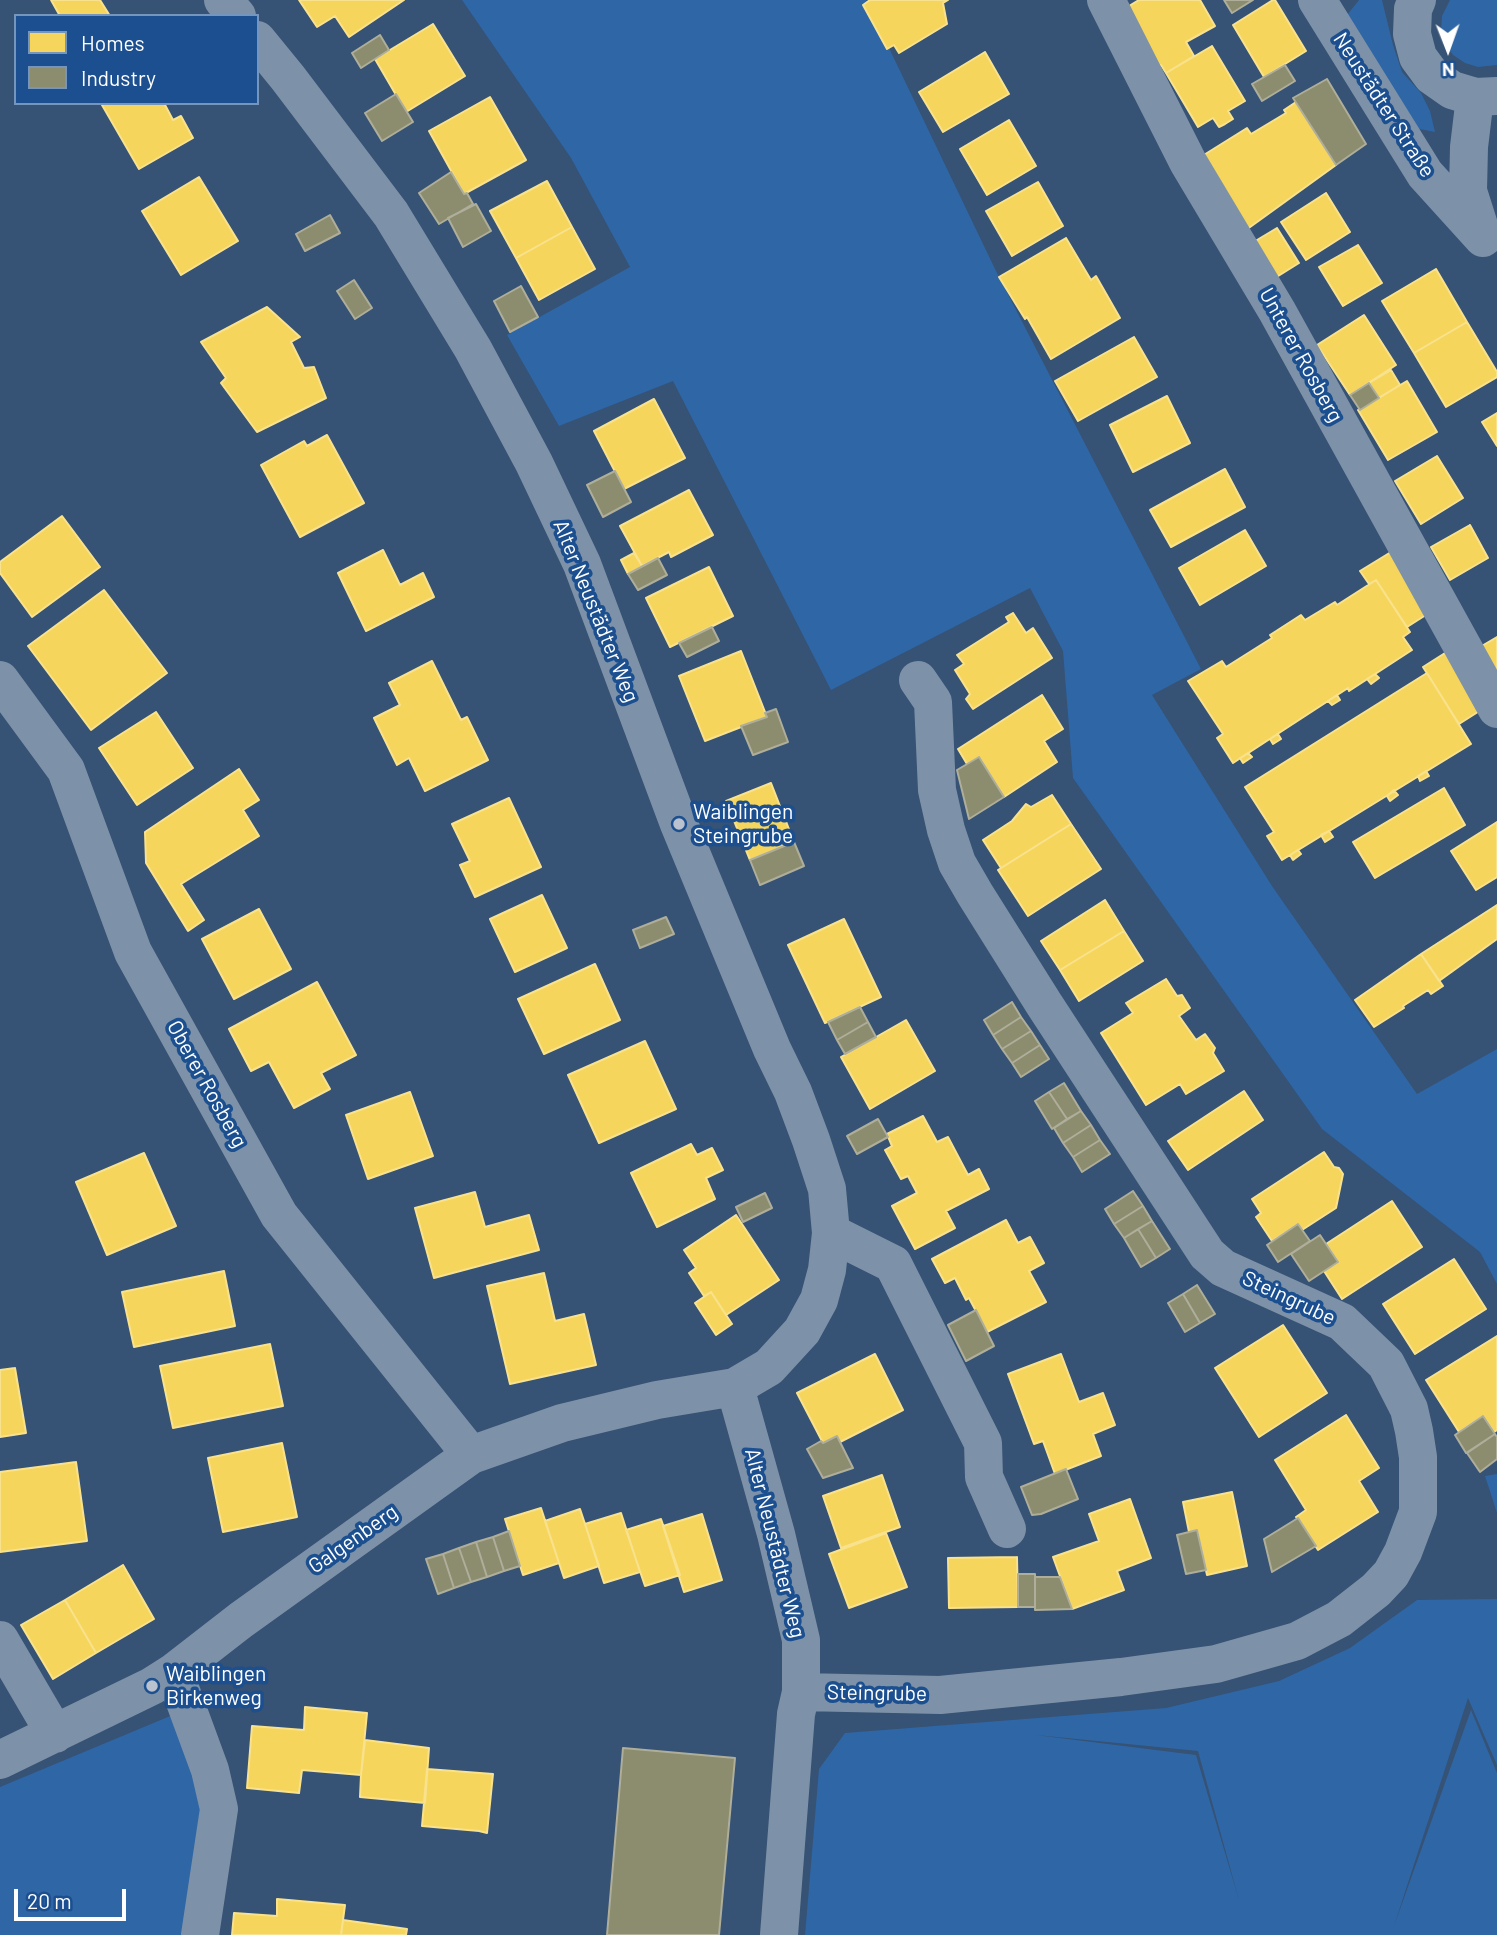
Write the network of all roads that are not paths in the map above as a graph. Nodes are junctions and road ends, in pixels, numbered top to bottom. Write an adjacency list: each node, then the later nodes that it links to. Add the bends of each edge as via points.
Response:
1 (223, 0): 5 (street)
2 (1106, 0): 11 (street, Unterer Rosberg, via 1188,162 1277,311)
3 (1317, 0): 8 (street, Neustädter Straße, via 1425,174)
4 (1417, 0): 7 (street, via 1412,34 1418,57 1432,76 1452,90)
5 (235, 14)
6 (259, 42): 12 (street, Alter Neustädter Weg, via 391,214 473,349 534,463 582,564 679,824 793,1093 827,1189)
7 (1486, 96): 8 (street, Neustädter Straße, via 1469,148 1468,191)
8 (1490, 249)
9 (0, 680): 14 (street, Oberer Rosberg, via 66,770 133,952 279,1215)
10 (918, 680): 18 (street, Steingrube, via 933,702 937,790 946,830 957,863 975,894 1207,1254 1223,1268 1342,1322 1386,1364 1409,1409 1414,1431 1418,1512 1403,1552 1376,1590 1339,1619 1297,1641 1216,1664 1121,1677 940,1695)
11 (1497, 709)
12 (831, 1233): 13 (street, Alter Neustädter Weg, via 819,1300 802,1331 769,1367); 15 (street, via 893,1264 983,1443 984,1477)
13 (735, 1387): 14 (street, Galgenberg, via 562,1423); 18 (street, Alter Neustädter Weg, via 799,1627)
14 (471, 1455): 17 (street, Galgenberg)
15 (1007, 1529)
16 (0, 1640): 19 (street)
17 (174, 1672): 19 (street, Galgenberg); 21 (street, via 210,1770 219,1809)
18 (801, 1692): 22 (street, Alter Neustädter Weg)
19 (55, 1734): 20 (street, Galgenberg)
20 (0, 1760)
21 (200, 1935)
22 (779, 1935)

